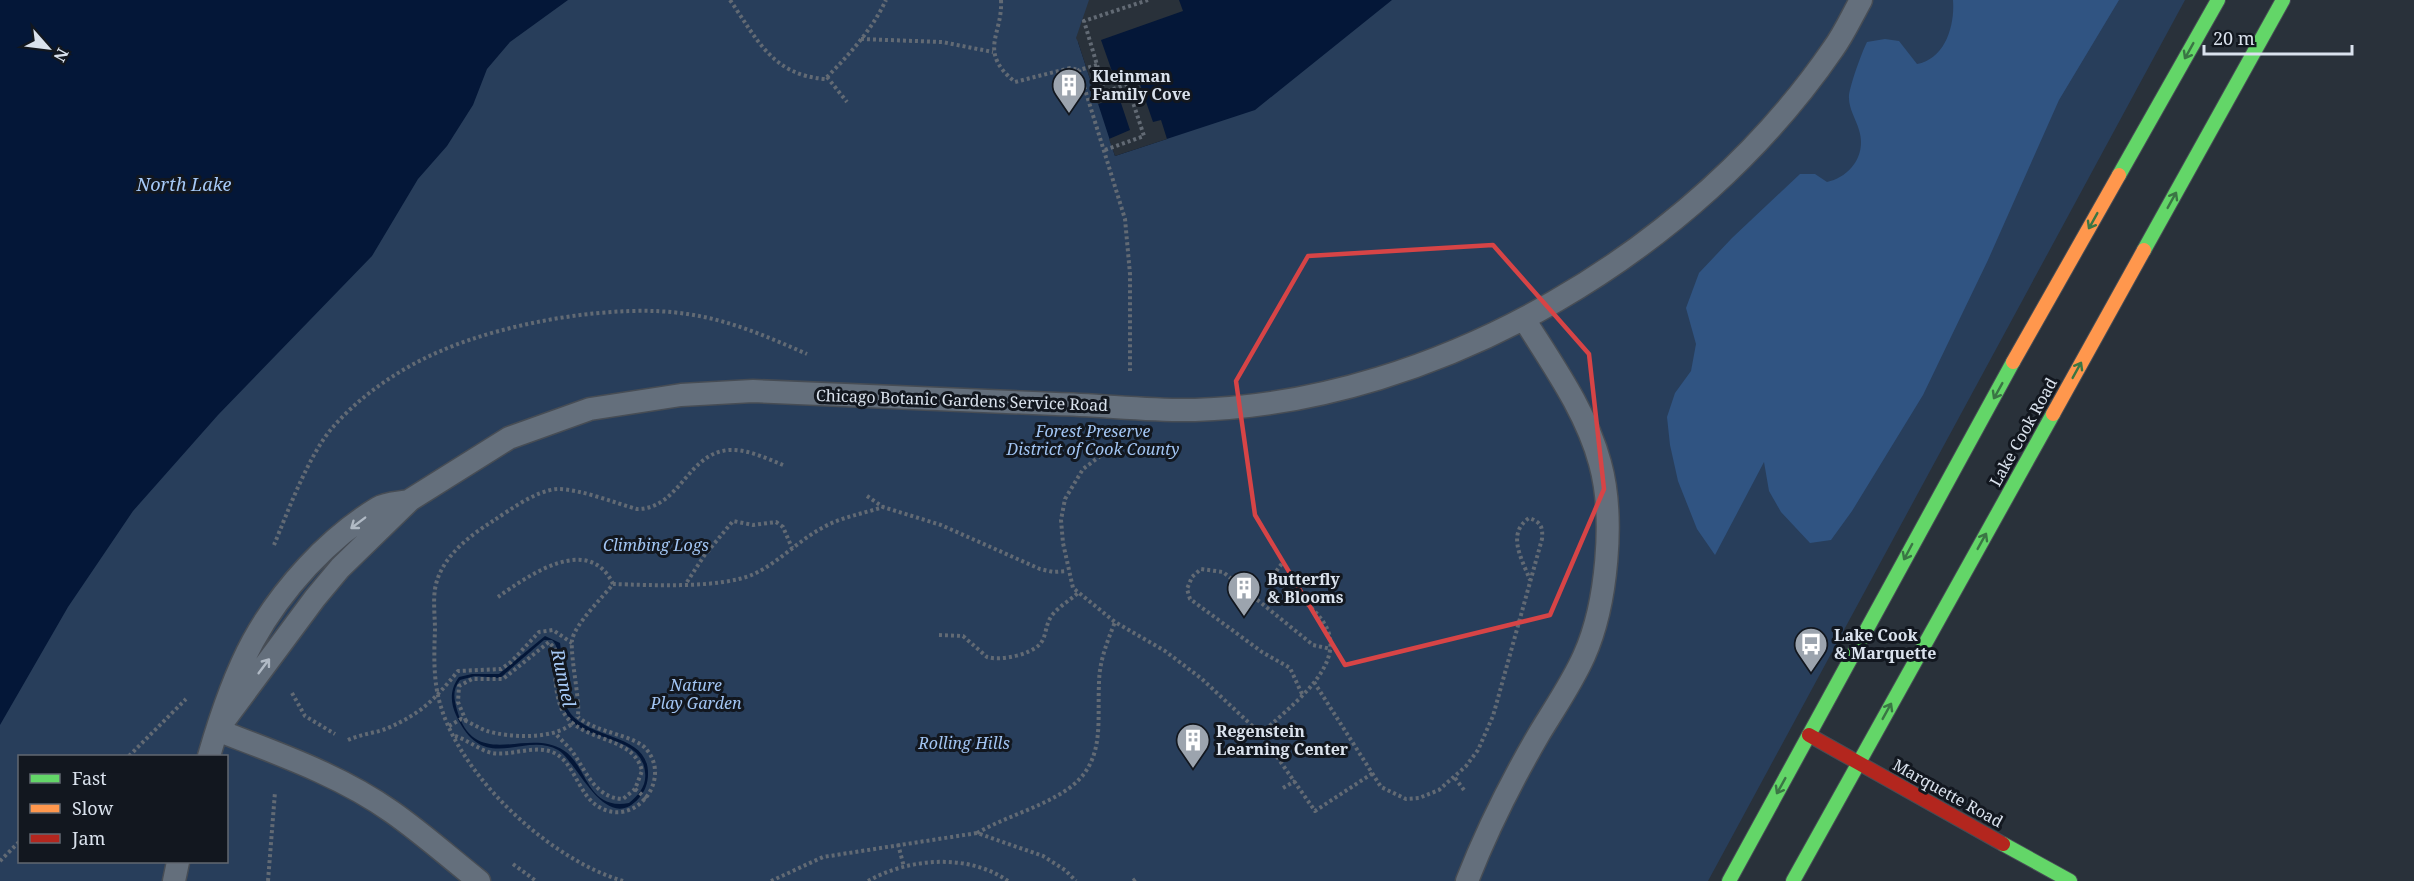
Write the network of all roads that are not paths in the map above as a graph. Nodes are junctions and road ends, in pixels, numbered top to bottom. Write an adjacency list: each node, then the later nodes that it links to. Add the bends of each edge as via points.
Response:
1 (1861, 0): 4 (lane, Chicago Botanic Gardens Service Road, via 1834,48 1746,155 1678,217 1615,264)
2 (2218, 0): 6 (main road, one-way to 6, via 1946,482)
3 (2283, 0): 8 (main road, Lake Cook Road, one-way to 3)
4 (1524, 319): 5 (lane, Chicago Botanic Gardens Service Road, via 1361,386 1195,410 753,391 681,395 590,409 509,438 410,500 380,507 344,534 307,568 262,624); 12 (lane, via 1567,388 1600,463 1606,499 1604,576 1598,616 1584,656 1512,781)
5 (217, 730): 7 (lane, Chicago Botanic Gardens Service Road); 11 (lane, via 287,757 391,811)
6 (1809, 735): 8 (main road, Marquette Road); 13 (main road, one-way to 13)
7 (209, 755)
8 (1859, 762): 14 (main road, Lake Cook Road); 15 (main road, Marquette Road)
9 (178, 863): 10 (lane)
10 (174, 881)
11 (479, 881)
12 (1467, 881)
13 (1729, 881)
14 (1793, 881)
15 (2070, 881)

